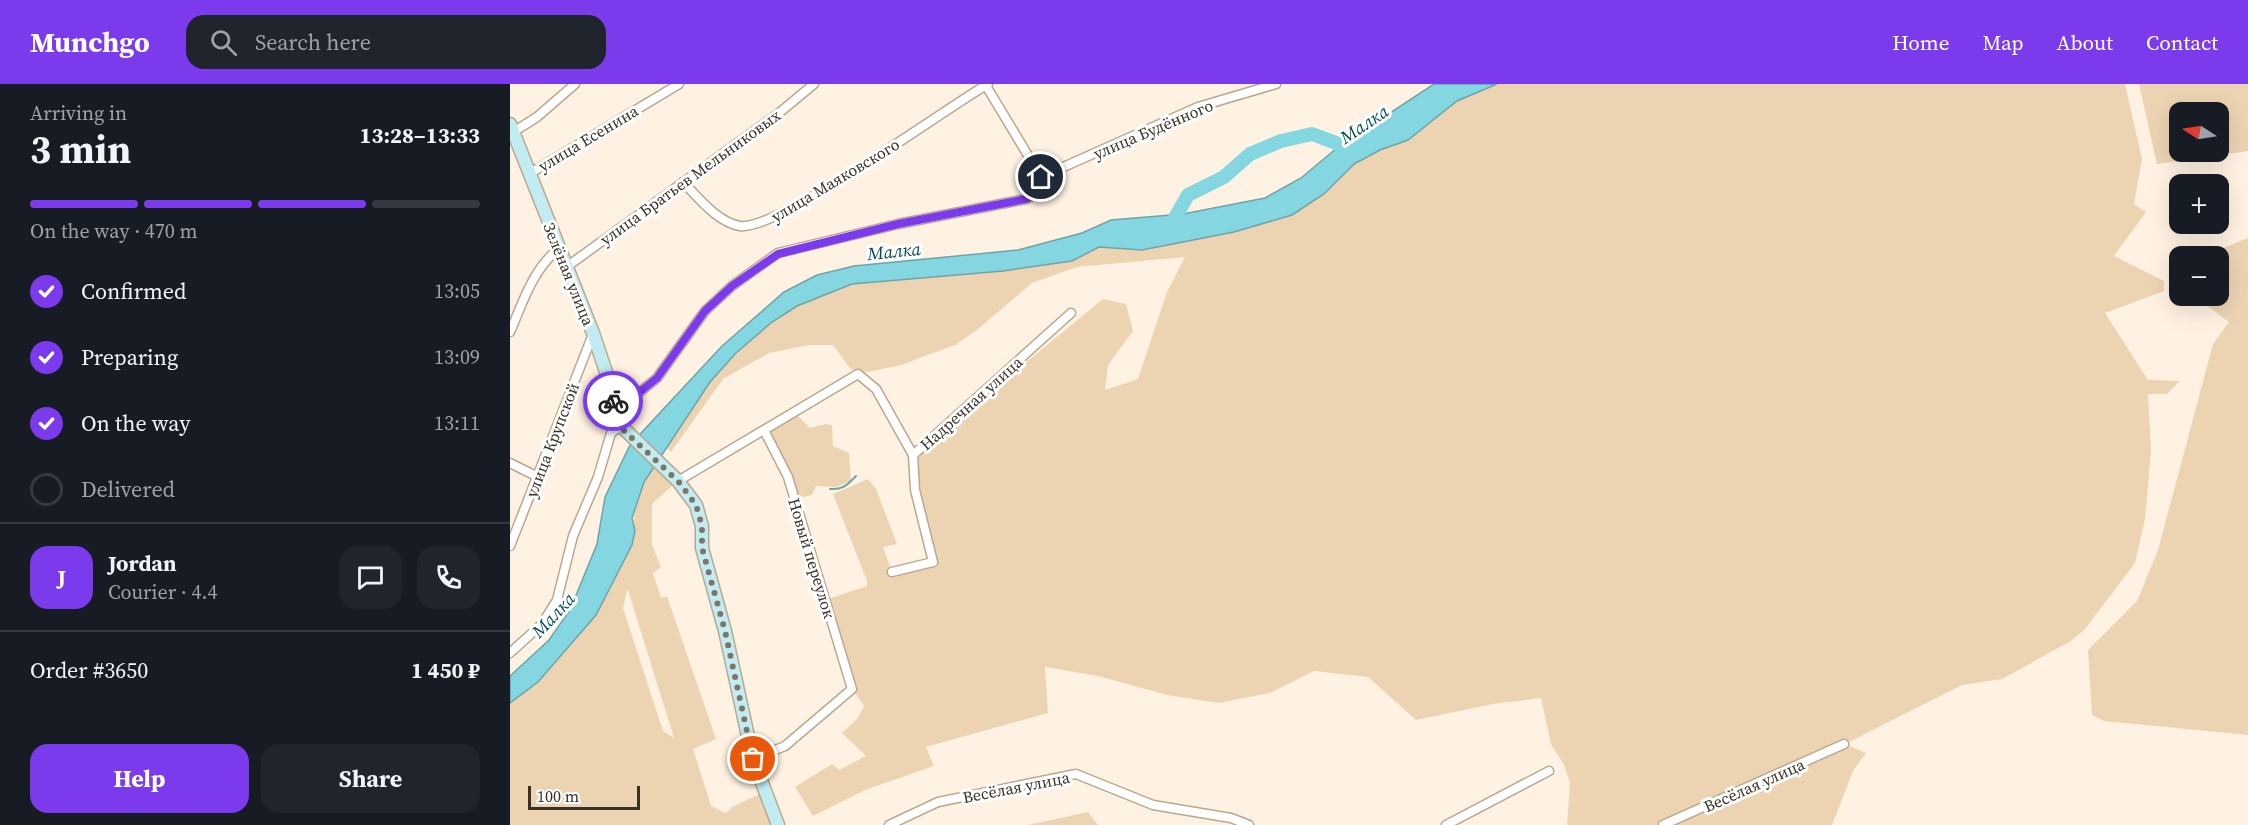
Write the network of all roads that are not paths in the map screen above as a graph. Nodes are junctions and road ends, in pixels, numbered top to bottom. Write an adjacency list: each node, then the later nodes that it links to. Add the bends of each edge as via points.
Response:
1 (575, 84): 6 (street, via 537,117)
2 (679, 84): 7 (street, улица Есенина)
3 (814, 84): 9 (street, улица Братьев Мельниковых)
4 (986, 84): 8 (street); 9 (street, улица Маяковского, via 768,222 741,226 727,221)
5 (1276, 84): 8 (street, улица Будённого, via 1198,107)
6 (511, 130): 7 (street, Зелёная улица)
7 (529, 174): 10 (street, Зелёная улица)
8 (1041, 177): 15 (street, via 1040,192 1026,199 898,224 778,254 732,286 705,311 663,370 641,391)
9 (683, 182): 11 (street, улица Братьев Мельниковых)
10 (558, 249): 11 (street, Зелёная улица); 13 (street, via 535,276)
11 (565, 268): 14 (street, Зелёная улица)
12 (1071, 313): 18 (street, Надречная улица)
13 (510, 332)
14 (593, 333): 15 (street, Зелёная улица); 20 (street, улица Крупской)
15 (610, 384): 16 (street, Зелёная улица)
16 (620, 427): 21 (street); 24 (street, via 611,434 573,536 557,600 542,624)
17 (764, 430): 18 (street, Надречная улица, via 858,374 876,389); 21 (street, Надречная улица); 26 (street, Новый переулок, via 788,477 852,689 785,746)
18 (913, 455): 23 (street, via 915,490 933,562)
19 (510, 463): 20 (street)
20 (538, 477): 22 (street, улица Крупской)
21 (678, 481): 26 (street, via 696,505 702,526 702,548)
22 (510, 546)
23 (892, 572)
24 (510, 653)
25 (1844, 744): 32 (street, Весёлая улица)
26 (753, 759): 28 (street)
27 (1549, 771): 31 (street)
28 (778, 825)
29 (889, 825): 30 (street, Весёлая улица, via 938,802 1076,774 1153,805 1231,818)
30 (1249, 825)
31 (1446, 825)
32 (1663, 825)

